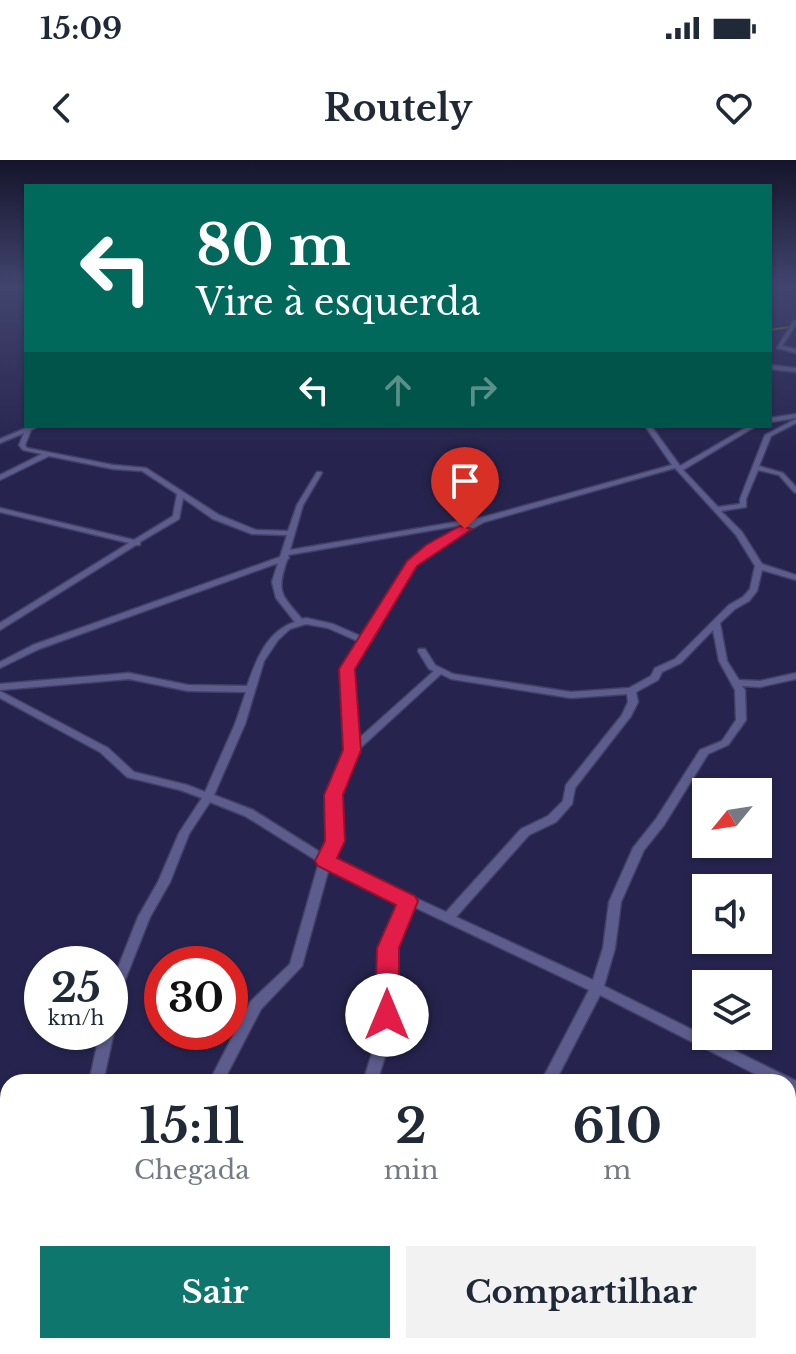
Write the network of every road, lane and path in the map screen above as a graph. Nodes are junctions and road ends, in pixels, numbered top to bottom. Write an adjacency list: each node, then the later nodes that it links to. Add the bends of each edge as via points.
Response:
1 (783, 341): 2 (street, via 779,347)
2 (796, 351)
3 (772, 367): 4 (street)
4 (796, 370)
5 (796, 418): 6 (street); 12 (street, via 768,435)
6 (772, 420)
7 (32, 428): 10 (street); 11 (street, via 23,448)
8 (649, 428): 13 (street)
9 (749, 428): 13 (street)
10 (0, 441)
11 (48, 454): 15 (street); 17 (street, via 144,469)
12 (756, 467): 16 (street, via 781,474); 18 (street, via 744,506)
13 (678, 468): 18 (street); 20 (street)
14 (319, 473): 21 (street)
15 (0, 478)
16 (796, 491)
17 (180, 494): 21 (street, via 244,529); 22 (street, via 176,517)
18 (716, 509): 24 (street)
19 (0, 510): 22 (street)
20 (481, 520): 23 (street); 29 (street, via 412,564)
21 (290, 533): 23 (street)
22 (137, 543): 28 (street)
23 (286, 555): 26 (street, via 277,590); 31 (street)
24 (759, 566): 25 (street); 27 (street, via 754,589)
25 (796, 578)
26 (300, 622): 29 (street, via 330,626); 36 (street, via 275,638)
27 (716, 622): 34 (street, via 723,661); 37 (street, via 678,661)
28 (0, 627)
29 (367, 642): 39 (street, via 347,669)
30 (422, 651): 32 (street)
31 (0, 665)
32 (438, 672): 37 (street, via 571,695); 39 (street)
33 (796, 676): 34 (street)
34 (736, 683): 45 (street, via 742,708 737,728 725,743 704,752 639,848 615,902)
35 (0, 687): 36 (street, via 129,676 188,688)
36 (250, 689): 40 (street)
37 (631, 691): 43 (street, via 633,702 626,716 570,787 568,802 552,819 525,832)
38 (0, 694): 40 (street, via 104,750 131,775)
39 (352, 750): 41 (street, via 333,795 335,841)
40 (208, 797): 41 (street, via 250,814); 44 (street, via 184,833)
41 (325, 861): 42 (street); 48 (street, via 296,966 256,1005)
42 (408, 901): 43 (street); 49 (street, via 388,948 387,1028)
43 (448, 918): 45 (street)
44 (128, 957)
45 (597, 988): 50 (street); 51 (street)
46 (103, 1050): 47 (street)
47 (98, 1074)
48 (220, 1074)
49 (373, 1074)
50 (552, 1074)
51 (768, 1074)

